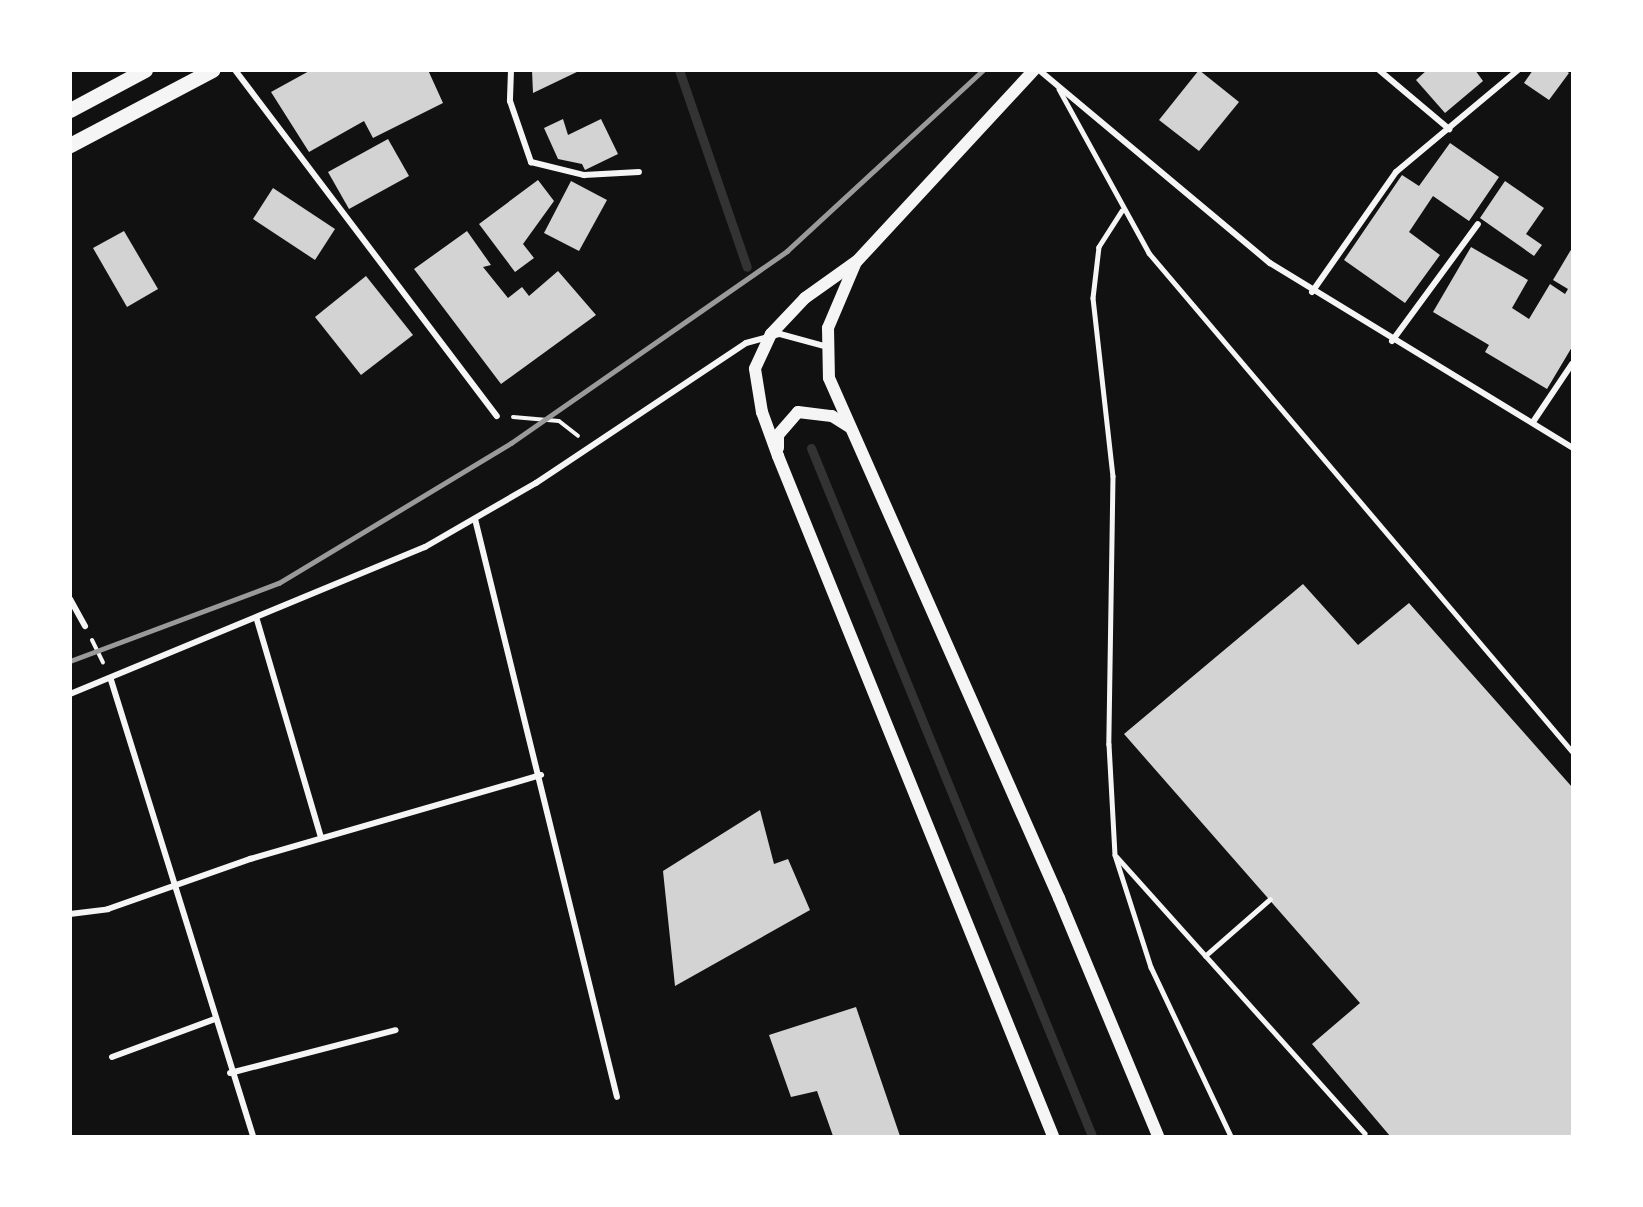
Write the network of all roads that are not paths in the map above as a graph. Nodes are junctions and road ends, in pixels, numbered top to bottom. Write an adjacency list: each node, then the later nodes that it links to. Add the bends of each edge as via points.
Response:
1 (145, 70): 9 (main road)
2 (212, 70): 11 (main road)
3 (235, 70): 21 (street)
4 (511, 70): 12 (street, via 510,101 531,162 584,176)
5 (1379, 70): 10 (street)
6 (1518, 70): 10 (street)
7 (1037, 71): 8 (street); 15 (main road)
8 (1059, 89): 13 (lane); 16 (street)
9 (70, 110)
10 (1449, 129): 16 (street, via 1396,172)
11 (70, 145)
12 (639, 172)
13 (1122, 211): 32 (lane, via 1164,271); 35 (lane, via 1099,247 1094,298 1113,476 1109,744)
14 (1478, 224): 18 (street)
15 (857, 261): 17 (main road, via 805,298); 19 (main road, via 828,328)
16 (1312, 292): 18 (street)
17 (771, 334): 19 (street); 25 (main road, via 755,369 762,412); 26 (street, via 723,354)
18 (1392, 341): 22 (street)
19 (828, 347): 23 (main road, via 829,378)
20 (1572, 364): 22 (street)
21 (497, 416)
22 (1533, 422): 24 (street)
23 (852, 429): 25 (main road, via 832,416 798,412 778,435); 48 (main road)
24 (1572, 447)
25 (778, 456): 47 (main road)
26 (476, 519): 28 (street, via 389,565); 33 (street)
27 (70, 599): 29 (street)
28 (256, 620): 30 (street); 34 (street)
29 (85, 626)
30 (111, 680): 31 (street); 36 (street)
31 (70, 694)
32 (1572, 751)
33 (541, 775): 34 (street); 44 (street)
34 (321, 837): 36 (street)
35 (1115, 855): 39 (lane); 49 (lane, via 1151,967)
36 (177, 886): 38 (street, via 108,909); 40 (street)
37 (1270, 900): 39 (lane)
38 (70, 914)
39 (1205, 956): 45 (lane)
40 (215, 1019): 42 (street); 43 (street)
41 (396, 1030): 43 (street)
42 (112, 1057)
43 (230, 1072): 46 (street)
44 (617, 1097)
45 (1365, 1133)
46 (253, 1137)
47 (1053, 1137)
48 (1158, 1137)
49 (1231, 1137)

